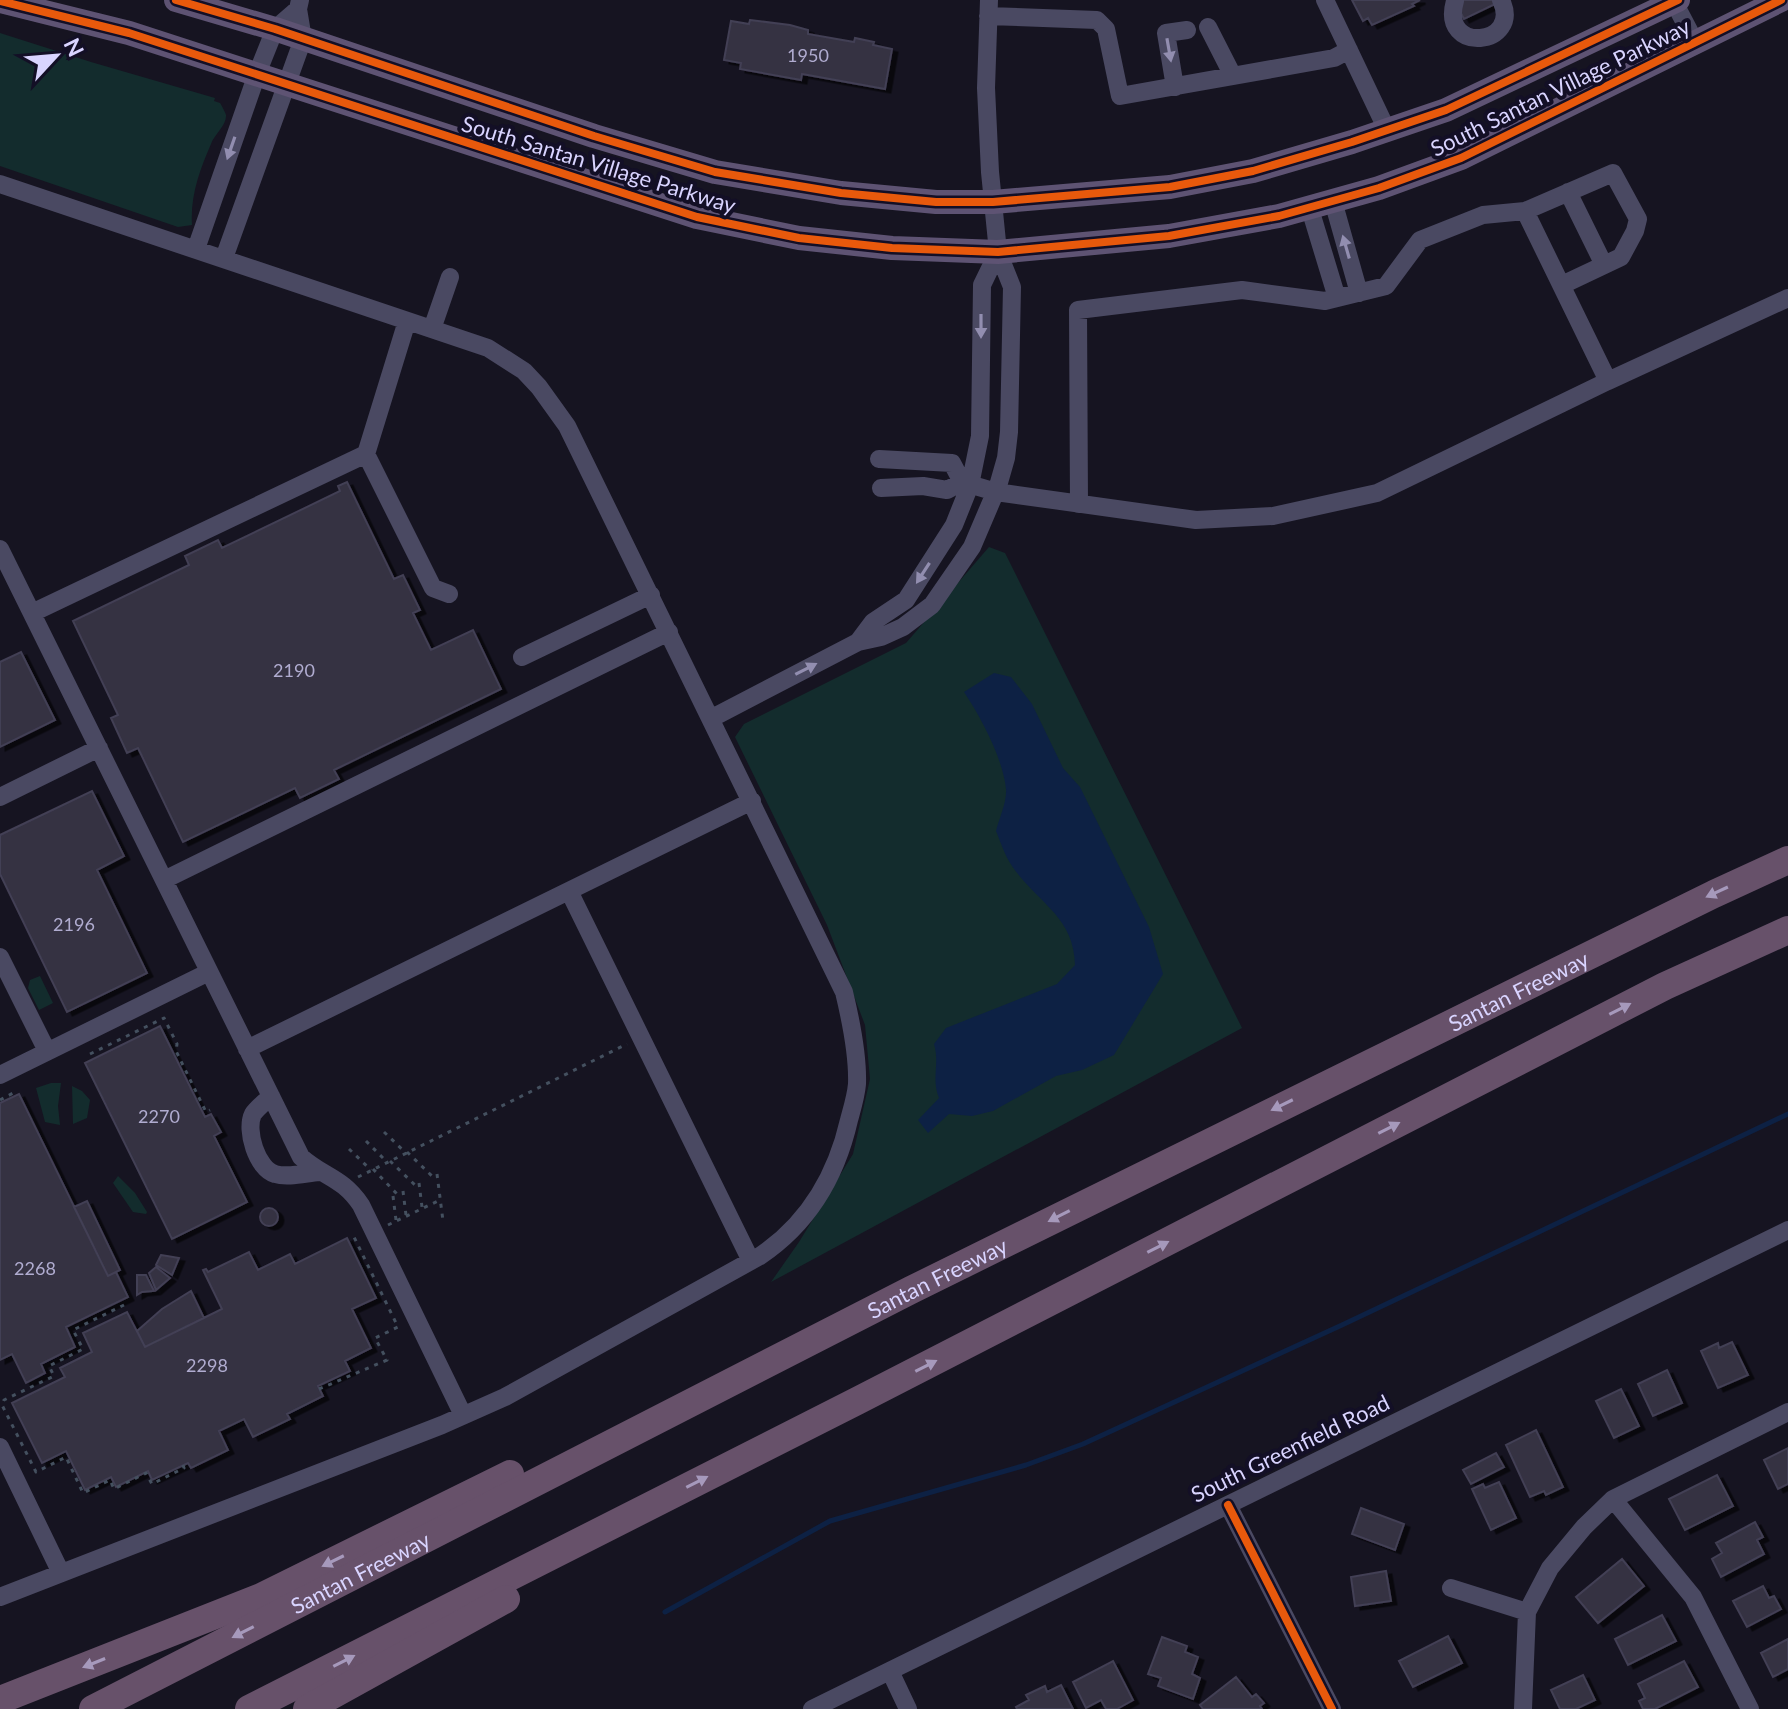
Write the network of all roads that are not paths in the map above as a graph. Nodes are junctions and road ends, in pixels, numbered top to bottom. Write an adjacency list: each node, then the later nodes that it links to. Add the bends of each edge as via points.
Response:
1 (176, 0): 11 (main road, South Santan Village Parkway)
2 (1325, 0): 15 (street)
3 (1501, 0): 6 (street, via 1505,12 1500,28 1478,39 1457,27)
4 (1781, 0): 14 (main road, South Santan Village Parkway)
5 (0, 1): 16 (main road, South Santan Village Parkway, via 129,33)
6 (1455, 1)
7 (1675, 1): 14 (street); 20 (main road, South Santan Village Parkway, via 1446,110)
8 (299, 4): 11 (street); 13 (street)
9 (988, 8): 19 (street, via 1097,20 1106,29 1120,96); 23 (street, via 986,102)
10 (1208, 27): 17 (street)
11 (275, 29): 13 (main road, South Santan Village Parkway); 16 (street)
12 (1187, 30): 19 (street, one-way to 19, via 1166,33)
13 (303, 39): 18 (street); 23 (main road, South Santan Village Parkway, via 715,172 879,198)
14 (1695, 42): 24 (main road, South Santan Village Parkway, via 1461,158)
15 (1349, 50): 17 (street, via 1334,58); 20 (street)
16 (257, 74): 18 (main road, South Santan Village Parkway); 26 (street, one-way to 26)
17 (1233, 76): 19 (street)
18 (288, 84): 27 (main road, South Santan Village Parkway, via 697,217 799,238); 28 (street)
19 (1175, 87)
20 (1387, 130): 23 (main road, South Santan Village Parkway, via 1253,171 1170,187)
21 (0, 184): 26 (street)
22 (1568, 192): 25 (street); 29 (street); 29 (street, via 1613,173 1638,219 1621,257)
23 (993, 202): 27 (street)
24 (1321, 205): 27 (main road, South Santan Village Parkway, via 1169,236); 32 (street, one-way to 24); 33 (street)
25 (1525, 211): 31 (street); 32 (street, via 1483,215 1420,240 1386,286)
26 (196, 249): 28 (street)
27 (998, 252): 41 (street, one-way to 41, via 982,285 980,436); 44 (street, via 1012,287 1009,432)
28 (224, 258): 35 (street)
29 (1604, 265): 31 (street)
30 (450, 277): 36 (street)
31 (1562, 285): 37 (street)
32 (1359, 293): 33 (street)
33 (1337, 298): 45 (street, via 1242,290 1078,310)
34 (1788, 298): 37 (street)
35 (407, 321): 36 (street); 38 (street)
36 (432, 329): 48 (street, via 488,348 539,387 567,426)
37 (1608, 381): 45 (street, via 1377,493 1273,516 1196,520)
38 (366, 454): 47 (street, via 433,588); 49 (street)
39 (879, 459): 40 (street)
40 (925, 462): 41 (street, via 952,463); 42 (street)
41 (966, 484): 42 (street, via 947,490); 44 (street); 51 (street, one-way to 51, via 954,525 906,600 873,622)
42 (923, 486): 43 (street)
43 (881, 488)
44 (996, 492): 45 (street); 51 (street, via 972,547 932,605 903,627)
45 (1079, 504)
46 (0, 549): 49 (street)
47 (449, 594)
48 (651, 595): 50 (street); 52 (street)
49 (32, 613): 54 (street)
50 (669, 632): 53 (street); 58 (street)
51 (858, 642): 53 (street, one-way to 51)
52 (522, 657)
53 (712, 718): 56 (street)
54 (99, 748): 55 (street); 58 (street)
55 (0, 797)
56 (752, 801): 59 (street); 69 (street, via 844,992 857,1084 842,1146 817,1202 783,1240)
57 (1788, 860): 70 (highway, Santan Freeway, one-way to 70)
58 (164, 880): 62 (street)
59 (569, 891): 63 (street); 69 (street)
60 (1788, 930): 76 (highway, one-way to 60, via 1665,986)
61 (0, 957): 64 (street)
62 (209, 972): 63 (street); 64 (street)
63 (247, 1049): 66 (street)
64 (47, 1051): 65 (street)
65 (0, 1075)
66 (271, 1096): 67 (street, via 301,1157); 67 (street, via 253,1114 250,1130 264,1166 272,1174)
67 (319, 1172): 72 (street, via 349,1188 361,1205)
68 (1788, 1230): 75 (street, South Greenfield Road)
69 (751, 1261): 72 (street)
70 (911, 1290): 82 (highway, one-way to 82, via 624,1418 261,1597); 83 (highway, Santan Freeway, one-way to 83)
71 (1788, 1412): 74 (street)
72 (463, 1415): 77 (street)
73 (0, 1447): 77 (street)
74 (1613, 1499): 80 (street, via 1550,1568); 90 (street, via 1693,1597)
75 (1228, 1505): 81 (street, South Greenfield Road); 88 (street)
76 (627, 1517): 84 (highway, one-way to 76); 85 (highway, via 568,1566)
77 (61, 1573): 79 (street)
78 (1451, 1588): 80 (street)
79 (0, 1597)
80 (1527, 1612): 89 (street)
81 (890, 1671): 86 (street, South Greenfield Road); 87 (street)
82 (0, 1700)
83 (93, 1709)
84 (249, 1709)
85 (307, 1709)
86 (812, 1709)
87 (908, 1709)
88 (1332, 1709)
89 (1523, 1709)
90 (1750, 1709)

